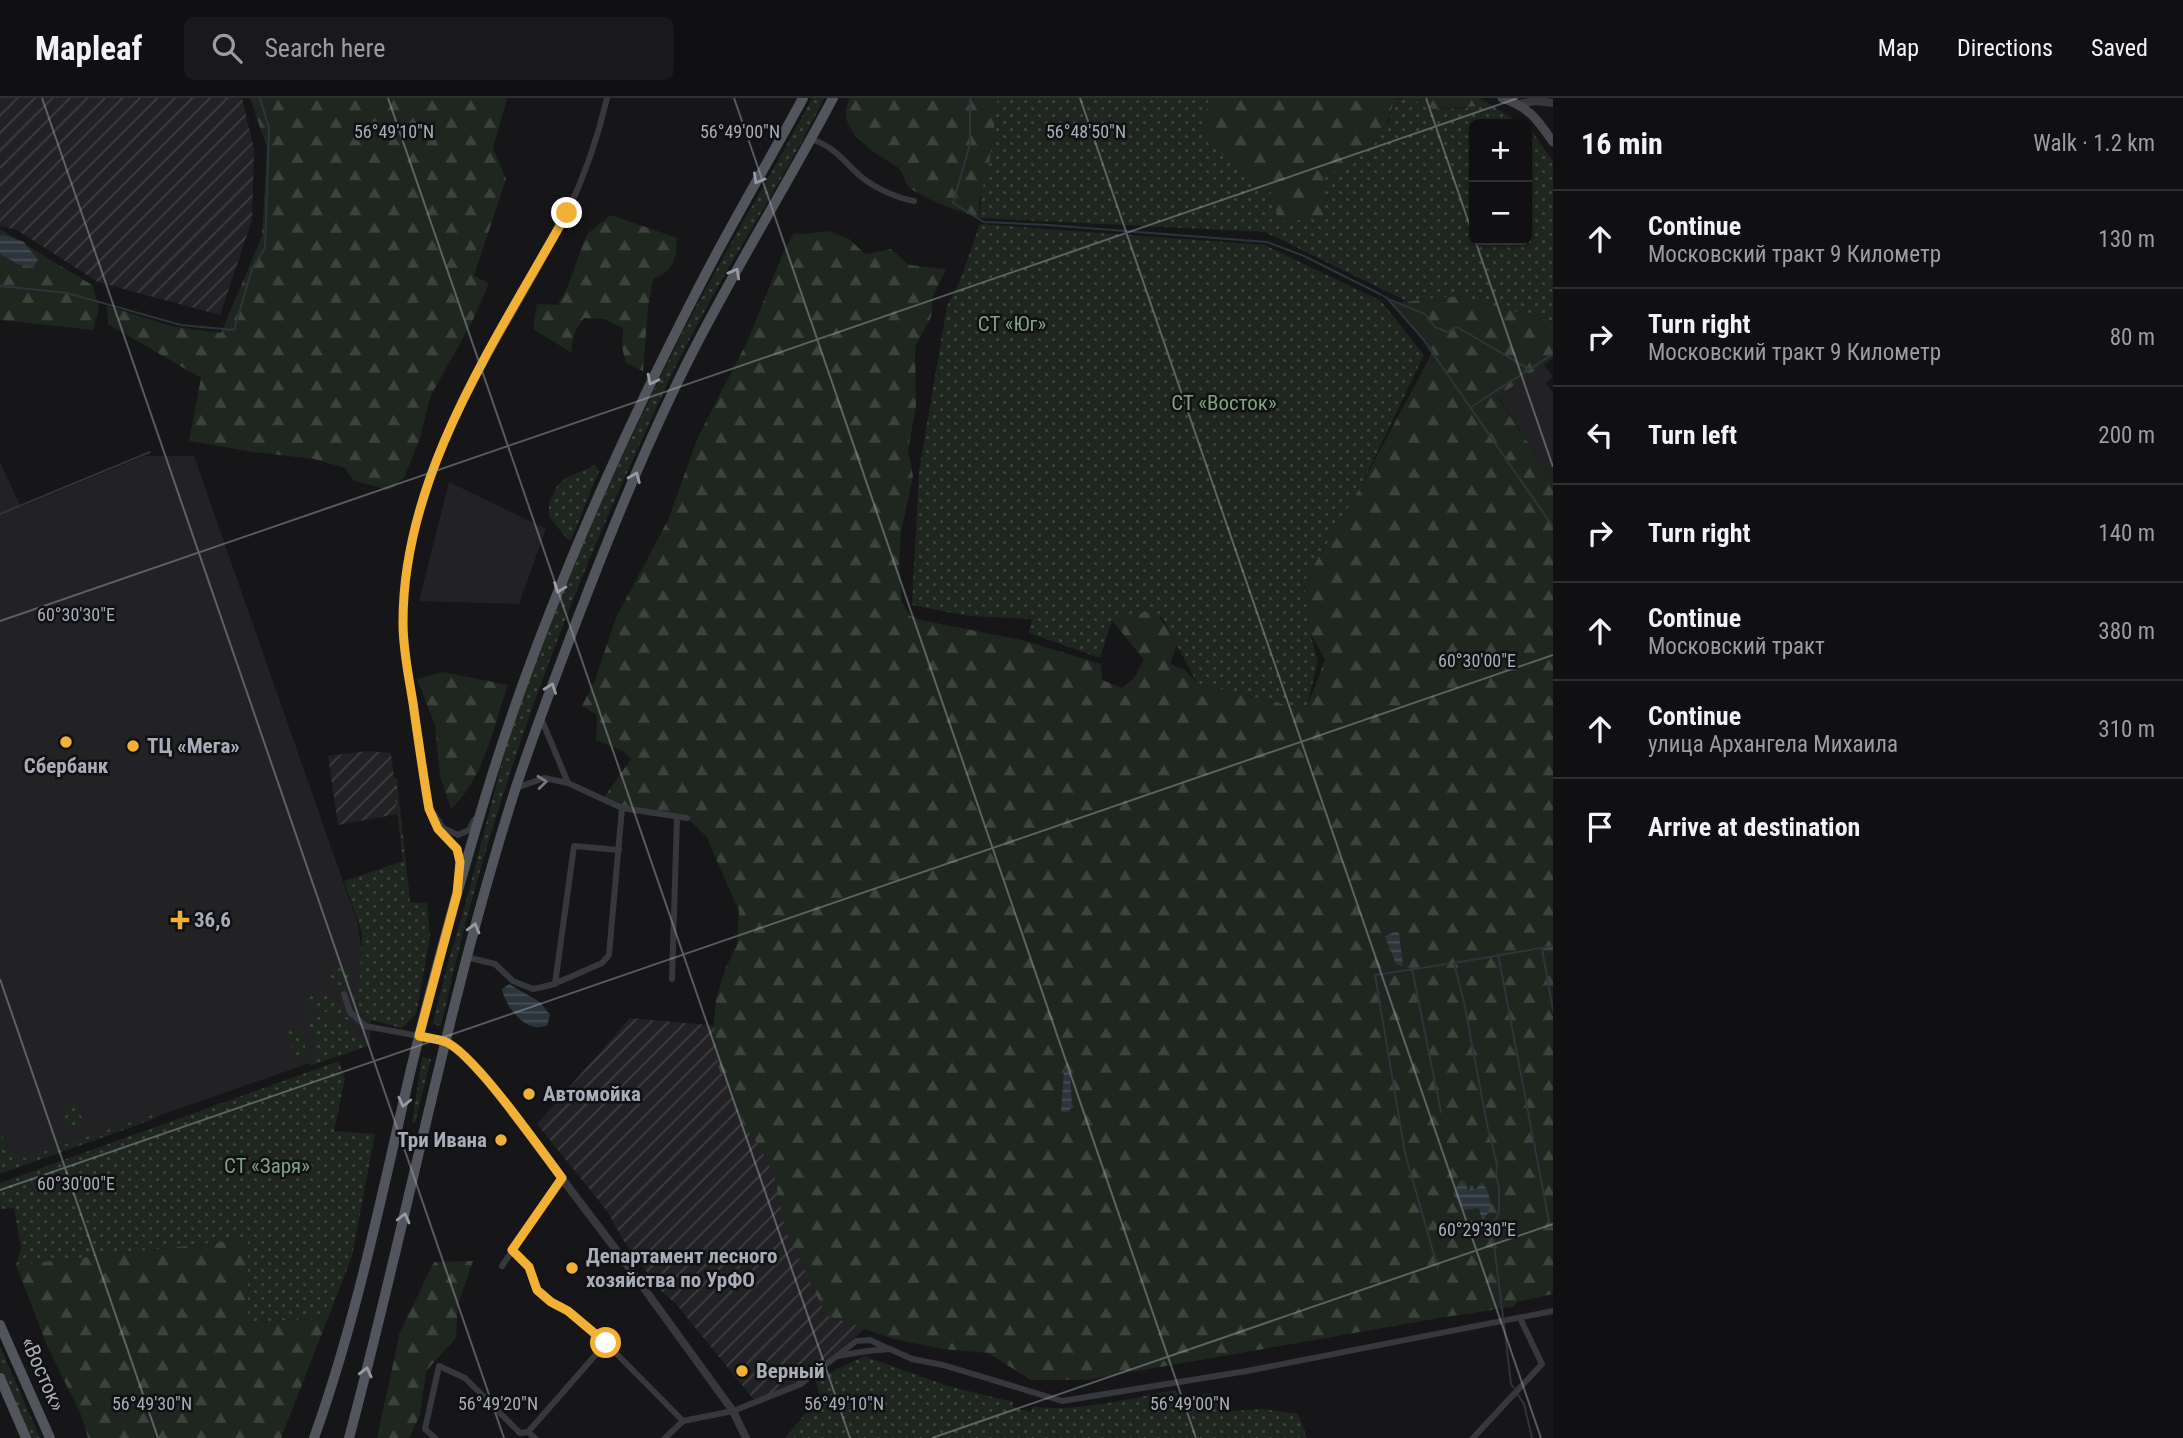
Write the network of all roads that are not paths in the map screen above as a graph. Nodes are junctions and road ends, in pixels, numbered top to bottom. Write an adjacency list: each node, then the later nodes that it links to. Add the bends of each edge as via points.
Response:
1 (607, 98): 14 (street, via 567,213 469,390 420,504 408,558 403,624)
2 (803, 98): 13 (main road, one-way to 13, via 706,273 632,421 565,573)
3 (832, 98): 7 (main road)
4 (1502, 98): 6 (main road)
5 (1553, 103): 6 (street)
6 (1519, 104): 8 (main road, via 1531,112)
7 (811, 139): 9 (street, via 841,155 873,184); 10 (main road, one-way to 7, via 585,597 650,442 705,328)
8 (1553, 142)
9 (914, 201)
10 (541, 718): 11 (street); 12 (main road)
11 (568, 783): 12 (street, one-way to 11, via 544,778); 15 (street)
12 (516, 788): 20 (main road, one-way to 12)
13 (486, 795): 14 (street, via 468,830 458,835 440,824); 19 (main road)
14 (427, 796): 19 (street, via 434,824 460,855)
15 (622, 808): 16 (street); 18 (street)
16 (677, 817): 17 (street); 21 (street)
17 (687, 818)
18 (619, 850): 22 (street, via 608,955 602,963); 22 (street, via 574,846)
19 (457, 894): 24 (main road)
20 (466, 957): 22 (street, via 495,964 513,981 533,989); 25 (main road)
21 (672, 979)
22 (555, 984)
23 (344, 995): 24 (street, via 350,1012 365,1026)
24 (419, 1036): 25 (street); 41 (main road, one-way to 41, via 367,1262)
25 (445, 1042): 26 (street, via 487,1080); 42 (main road, one-way to 25)
26 (562, 1178): 27 (street); 36 (street)
27 (512, 1250): 28 (street); 32 (street, via 529,1267 537,1290)
28 (502, 1266)
29 (1553, 1311): 30 (street)
30 (1520, 1318): 33 (street, via 1062,1401); 47 (street, via 1542,1364)
31 (0, 1325): 40 (main road, «Восток»)
32 (606, 1343): 37 (street); 38 (street)
33 (890, 1349): 34 (street); 34 (street, via 863,1340)
34 (838, 1356): 36 (street, via 802,1384)
35 (0, 1378): 39 (main road, «Восток»)
36 (733, 1411): 37 (street); 46 (street)
37 (683, 1421): 45 (street)
38 (528, 1432): 43 (street, via 520,1433 465,1378 439,1366 425,1429); 44 (street)
39 (26, 1438)
40 (50, 1438)
41 (314, 1438)
42 (349, 1438)
43 (435, 1438)
44 (535, 1438)
45 (666, 1438)
46 (746, 1438)
47 (1473, 1438)

